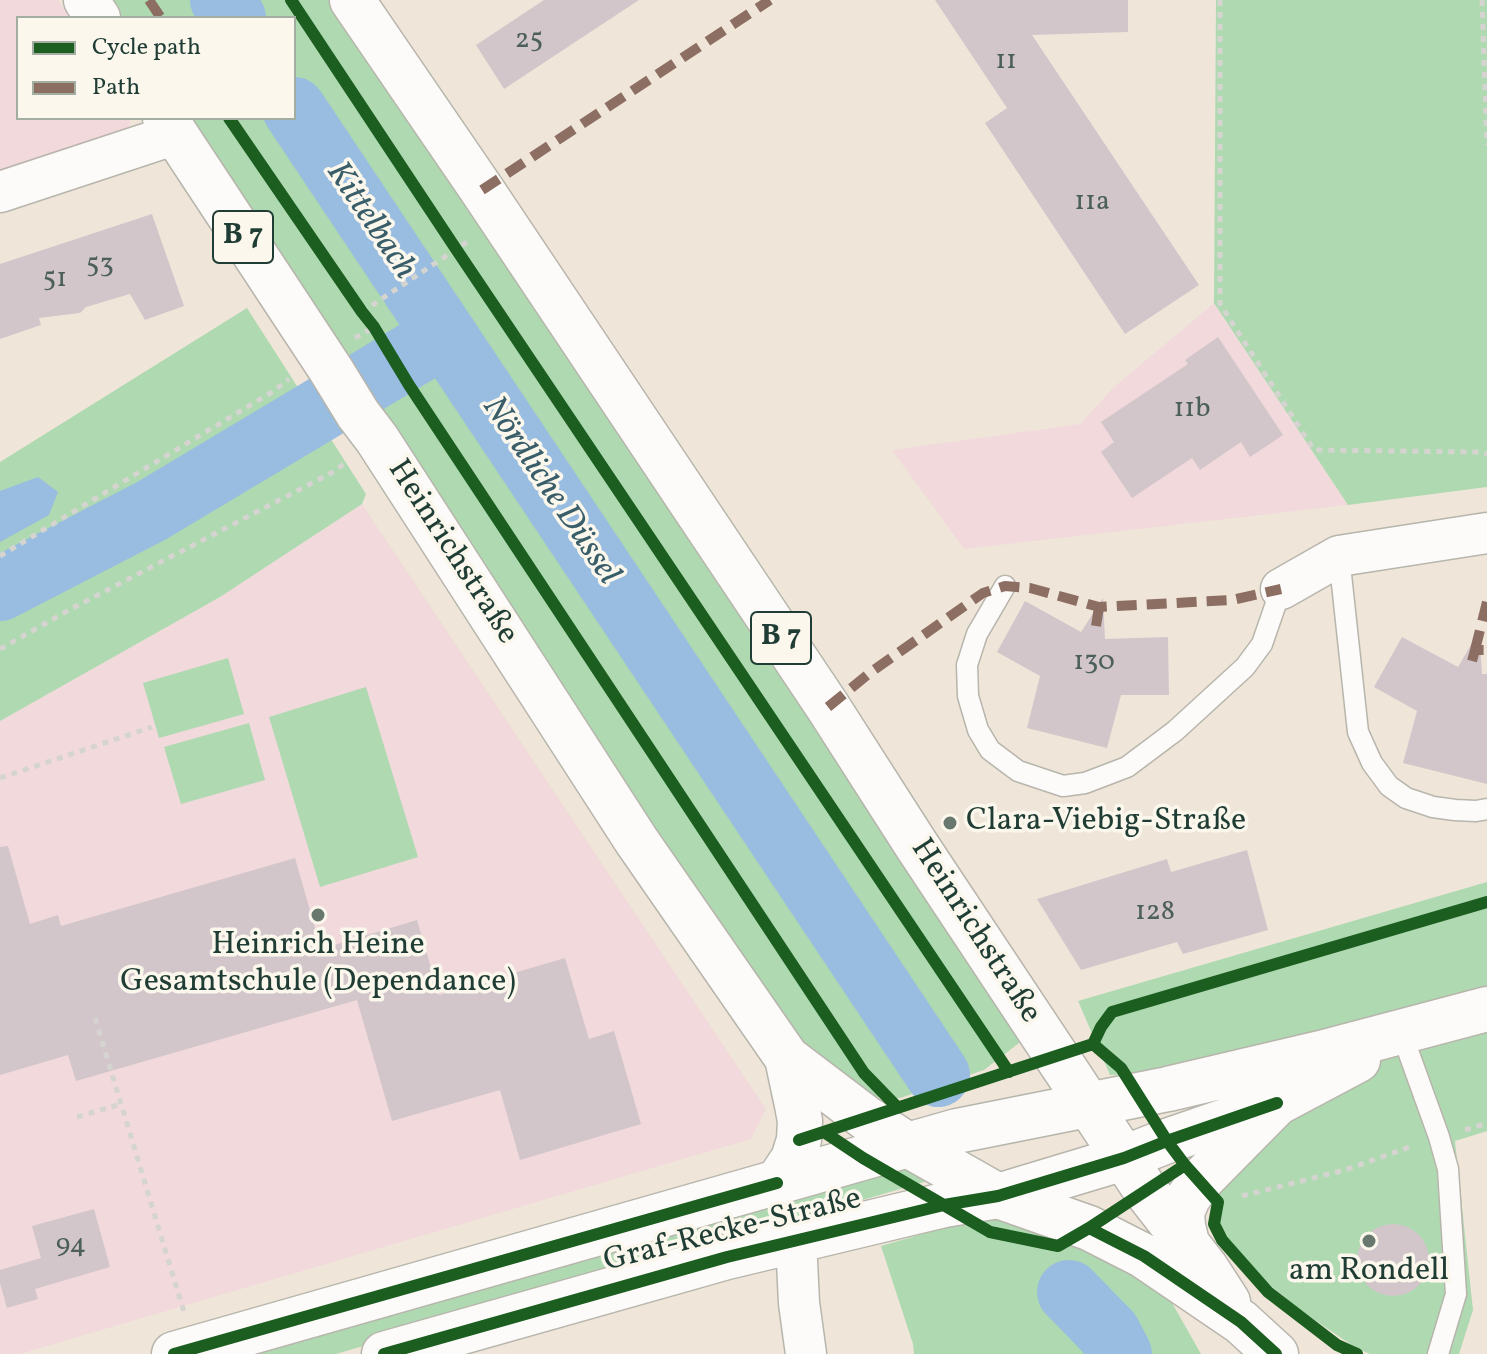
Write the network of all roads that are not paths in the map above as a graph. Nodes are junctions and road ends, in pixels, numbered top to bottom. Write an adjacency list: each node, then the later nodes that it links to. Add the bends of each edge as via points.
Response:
1 (352, 0): 13 (main road, Heinrichstraße / B 7)
2 (170, 126): 3 (street); 11 (main road, Heinrichstraße / B 7, via 636,840)
3 (0, 192)
4 (1487, 533): 5 (street)
5 (1339, 556): 7 (street); 8 (lane, via 1358,732 1372,763 1406,798 1455,810)
6 (1005, 586): 7 (lane, via 977,634 967,665 968,696 990,750 1018,771 1063,786 1127,767 1175,731 1245,667 1262,644)
7 (1281, 589)
8 (1487, 809)
9 (1487, 1009): 10 (main road, Graf-Recke-Straße)
10 (1411, 1032): 12 (main road, Graf-Recke-Straße); 13 (main road, Graf-Recke-Straße); 26 (lane, via 1448,1169 1456,1294)
11 (787, 1058): 14 (main road, Heinrichstraße / B 7); 16 (main road, B 7, via 799,1140)
12 (1277, 1103): 15 (main road, Graf-Recke-Straße); 19 (main road, via 1188,1198 1182,1212)
13 (1089, 1105): 14 (main road, Graf-Recke-Straße); 15 (main road, Heinrichstraße / B 7)
14 (908, 1145): 16 (main road, Graf-Recke-Straße); 17 (main road, Heinrichstraße / B 7)
15 (1124, 1158): 17 (main road, Graf-Recke-Straße); 19 (main road, Heinrichstraße / B 7)
16 (777, 1183): 22 (main road, Graf-Recke-Straße)
17 (998, 1196): 18 (main road, Graf-Recke-Straße); 20 (main road, Heinrichstraße / B 7, via 1089,1228 1144,1256)
18 (796, 1240): 21 (main road, Graf-Recke-Straße); 24 (street)
19 (1187, 1243): 20 (main road, Heinrichstraße / B 7)
20 (1241, 1322): 25 (main road, B 7)
21 (436, 1347): 23 (main road, Graf-Recke-Straße)
22 (185, 1351)
23 (384, 1354)
24 (806, 1354)
25 (1276, 1354)
26 (1438, 1354)

